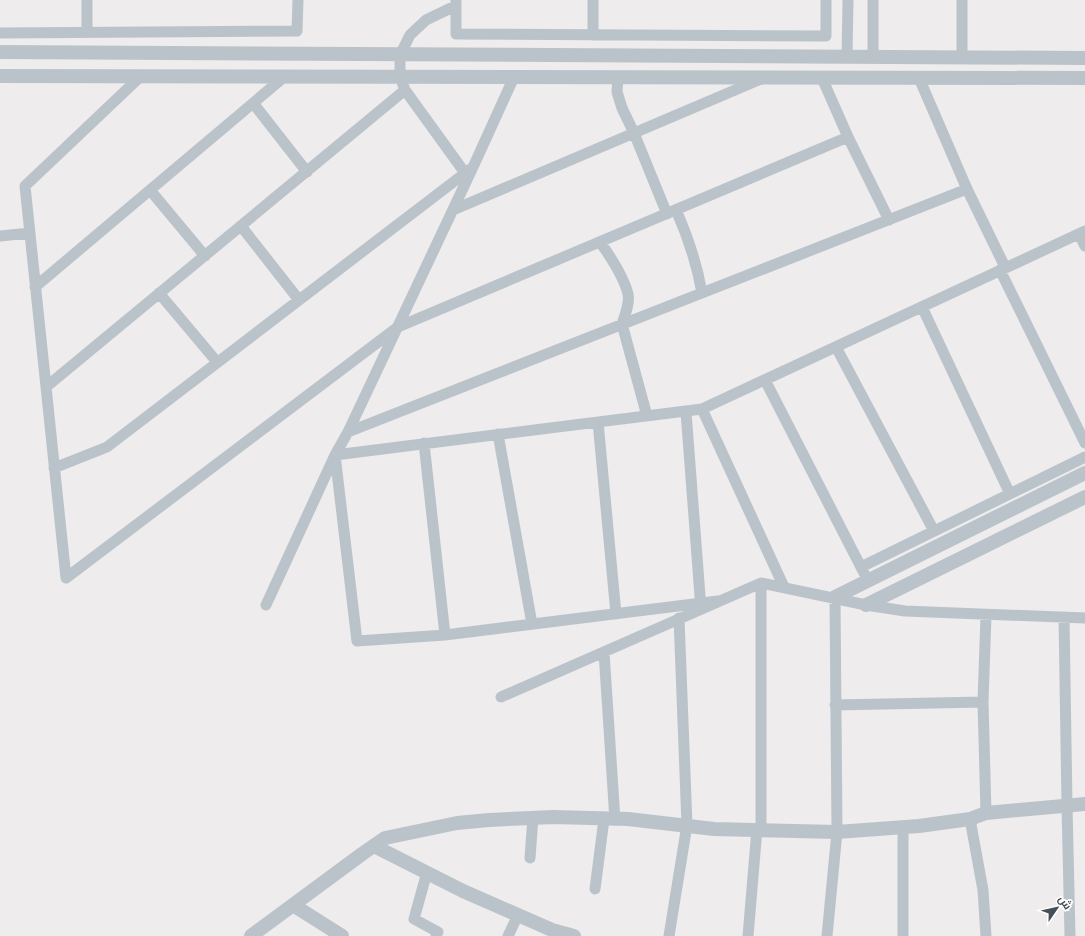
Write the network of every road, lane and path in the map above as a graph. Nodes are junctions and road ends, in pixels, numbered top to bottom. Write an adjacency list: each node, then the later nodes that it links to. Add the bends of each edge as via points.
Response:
1 (87, 0): 9 (street)
2 (298, 0): 9 (street, via 297,31)
3 (593, 0): 11 (street)
4 (826, 0): 11 (street, via 826,36)
5 (848, 0): 14 (street)
6 (873, 0): 15 (street)
7 (962, 0): 16 (street)
8 (456, 3): 11 (street, via 456,34); 13 (street, via 426,20 410,35)
9 (87, 32): 10 (street)
10 (0, 33)
11 (594, 35)
12 (0, 52): 13 (street)
13 (400, 55): 14 (street); 21 (street)
14 (848, 57): 15 (street)
15 (873, 58): 16 (street)
16 (962, 58): 17 (street)
17 (1085, 58)
18 (0, 76): 19 (street)
19 (141, 76): 20 (street); 41 (street, via 25,186)
20 (284, 77): 21 (street); 29 (street)
21 (400, 77): 22 (street); 28 (street)
22 (514, 77): 23 (street); 32 (street)
23 (618, 78): 24 (street); 30 (street, via 617,92)
24 (764, 78): 25 (street); 30 (street)
25 (822, 78): 26 (street); 31 (street)
26 (919, 78): 27 (street); 35 (street)
27 (1085, 78)
28 (405, 90): 33 (street); 34 (street)
29 (253, 103): 33 (street); 36 (street)
30 (634, 133): 37 (street); 38 (street)
31 (848, 137): 38 (street); 39 (street)
32 (474, 166): 34 (street); 37 (street)
33 (307, 172): 40 (street)
34 (465, 173): 51 (street)
35 (967, 189): 39 (street); 47 (street)
36 (150, 190): 46 (street); 48 (street)
37 (453, 210): 54 (street)
38 (672, 212): 44 (street); 50 (street, via 688,238)
39 (889, 220): 50 (street)
40 (241, 226): 46 (street); 51 (street)
41 (30, 233): 43 (street); 48 (street)
42 (1082, 233): 45 (street); 47 (street)
43 (0, 236)
44 (600, 242): 53 (street, via 612,260 628,295 627,311); 54 (street)
45 (1085, 246)
46 (204, 256): 49 (street)
47 (1002, 269): 52 (street); 66 (street)
48 (35, 287): 58 (street)
49 (159, 293): 56 (street); 58 (street)
50 (702, 293): 53 (street)
51 (298, 300): 56 (street)
52 (922, 307): 55 (street); 71 (street)
53 (622, 324): 61 (street); 63 (street)
54 (398, 327): 63 (street); 69 (street, via 66,578)
55 (836, 347): 57 (street); 73 (street)
56 (217, 362): 69 (street, via 106,447)
57 (765, 380): 59 (street); 74 (street)
58 (46, 387): 69 (street)
59 (702, 409): 60 (street); 77 (street)
60 (686, 412): 61 (street); 81 (street)
61 (647, 416): 62 (street)
62 (598, 422): 64 (street); 82 (street)
63 (348, 432): 67 (street)
64 (498, 434): 65 (street); 87 (street)
65 (424, 443): 67 (street); 88 (street)
66 (1085, 443)
67 (335, 455): 79 (street); 88 (street, via 358,641)
68 (1085, 457): 71 (street)
69 (54, 468)
70 (1085, 473): 75 (street)
71 (1010, 494): 73 (street)
72 (1085, 497): 80 (street)
73 (934, 531): 74 (street)
74 (861, 567): 75 (street)
75 (868, 580): 78 (street)
76 (761, 583): 77 (street); 81 (street); 101 (street)
77 (784, 587): 78 (street)
78 (835, 597): 80 (street); 92 (street)
79 (266, 605)
80 (866, 605): 83 (street, via 906,611)
81 (701, 606): 82 (street); 85 (street)
82 (616, 614): 87 (street)
83 (986, 615): 84 (street); 91 (street)
84 (1064, 617): 86 (street); 94 (street)
85 (679, 618): 89 (street); 99 (street)
86 (1085, 618)
87 (532, 624): 88 (street)
88 (445, 635)
89 (604, 652): 90 (street); 97 (street)
90 (501, 697)
91 (982, 702): 92 (street); 95 (street)
92 (835, 705): 102 (street)
93 (1085, 804): 94 (street)
94 (1067, 805): 95 (street); 119 (street)
95 (986, 813): 98 (street)
96 (533, 817): 97 (street); 103 (street, via 457,823 385,838); 104 (street)
97 (610, 819): 99 (street); 106 (street)
98 (970, 819): 100 (street); 118 (street, via 983,890)
99 (687, 825): 101 (street, via 714,829); 114 (street)
100 (903, 827): 102 (street); 117 (street)
101 (759, 830): 102 (street); 115 (street)
102 (837, 832): 116 (street)
103 (374, 846): 105 (street); 107 (street)
104 (530, 858)
105 (426, 872): 108 (street); 111 (street, via 414,919 438,932)
106 (595, 889)
107 (293, 905): 109 (street); 110 (street)
108 (518, 915): 112 (street); 113 (street, via 552,930)
109 (251, 936)
110 (342, 936)
111 (436, 936)
112 (508, 936)
113 (574, 936)
114 (669, 936)
115 (748, 936)
116 (827, 936)
117 (903, 936)
118 (986, 936)
119 (1070, 936)

